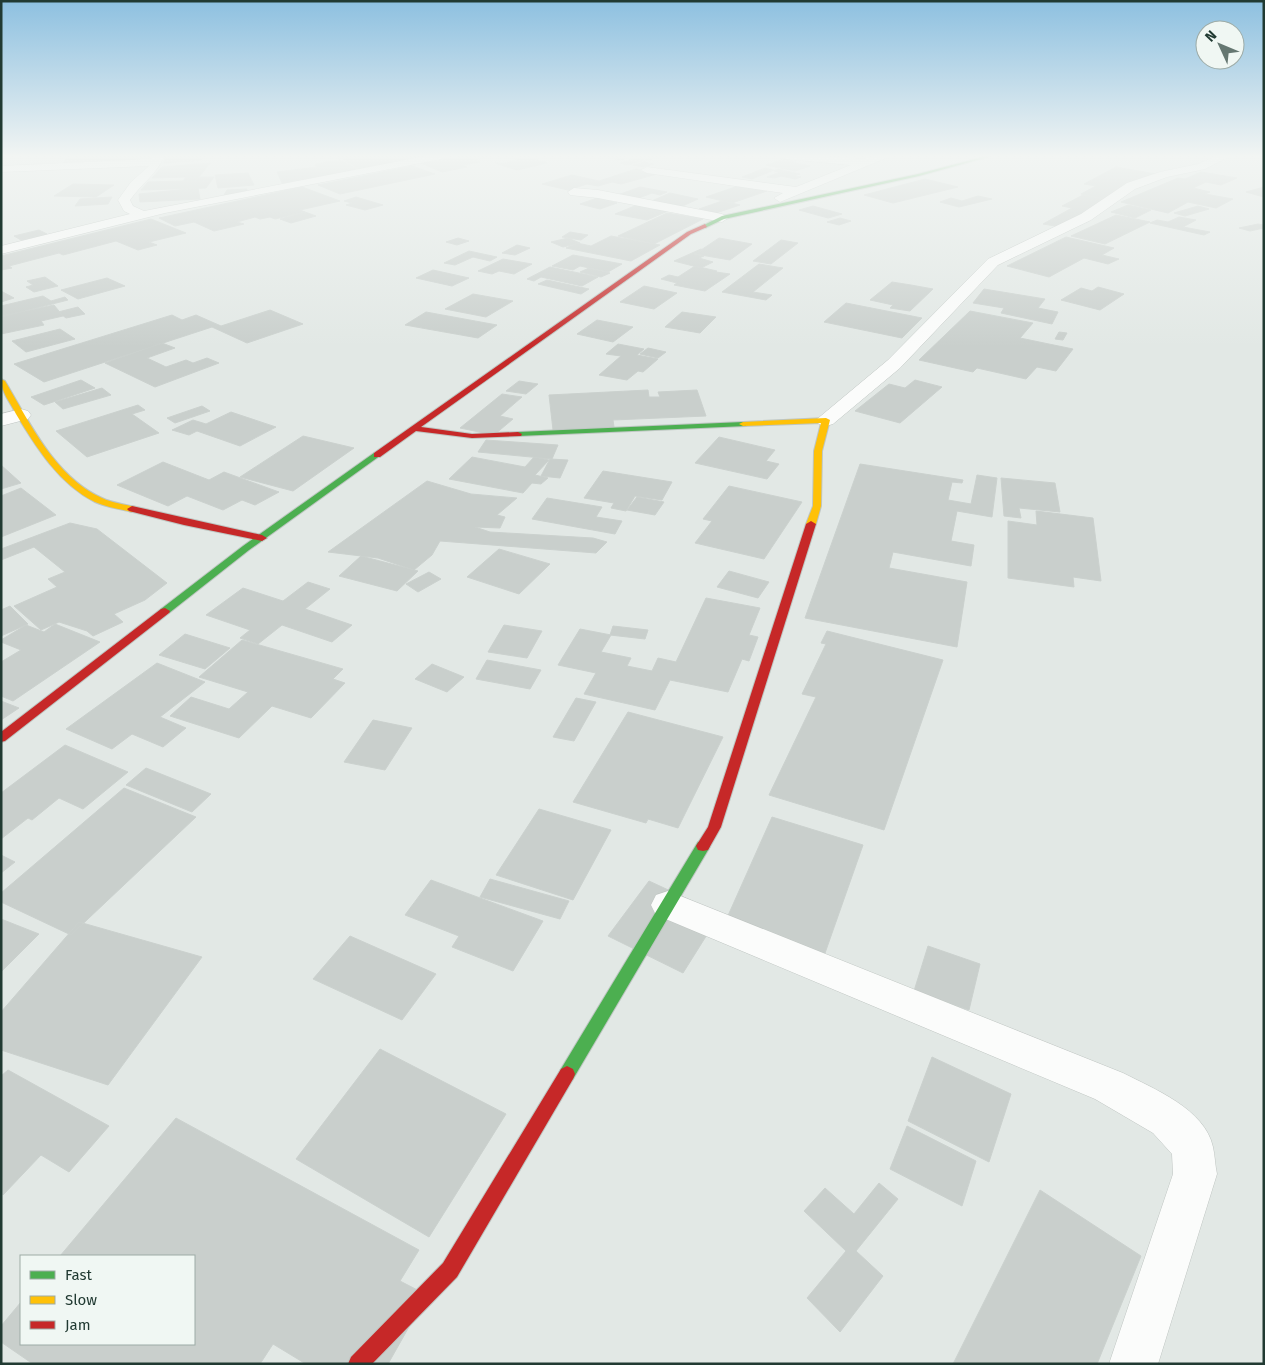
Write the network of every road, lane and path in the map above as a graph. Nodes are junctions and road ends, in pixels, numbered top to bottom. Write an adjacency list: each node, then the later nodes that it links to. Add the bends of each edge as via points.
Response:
1 (124, 220): 4 (street)
2 (718, 220): 9 (main road, via 689,234)
3 (1080, 220): 8 (street, via 982,270 894,364)
4 (1, 250)
5 (1, 381): 6 (main road)
6 (21, 415): 7 (street); 10 (main road, via 48,457 69,480 100,500)
7 (1, 420)
8 (826, 420): 9 (main road, via 472,436); 12 (main road, via 818,451 817,506 767,667 714,827)
9 (416, 429): 10 (main road)
10 (262, 538): 11 (main road)
11 (1, 738)
12 (668, 905): 13 (main road, via 450,1270); 14 (street, via 1109,1086 1168,1119 1192,1146 1195,1174)
13 (358, 1364)
14 (1133, 1364)

